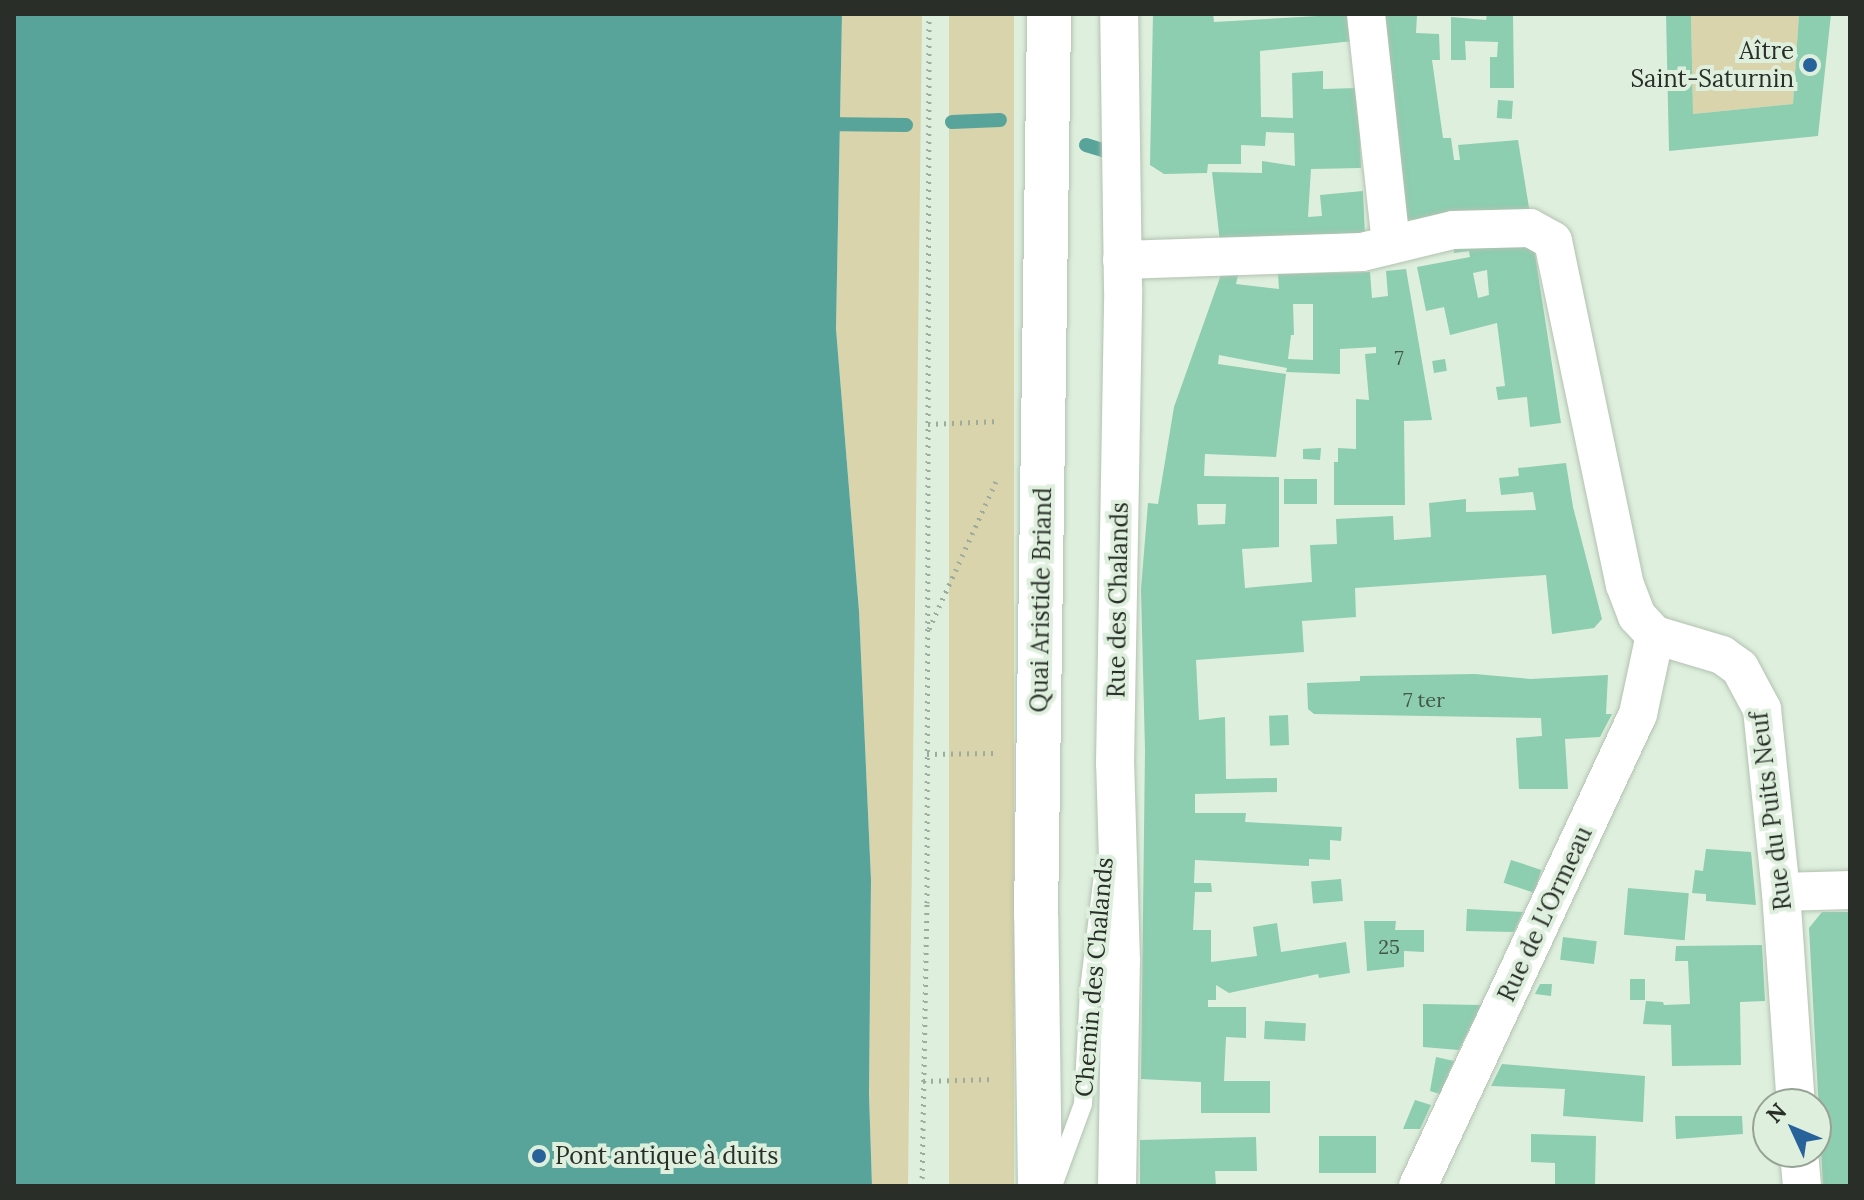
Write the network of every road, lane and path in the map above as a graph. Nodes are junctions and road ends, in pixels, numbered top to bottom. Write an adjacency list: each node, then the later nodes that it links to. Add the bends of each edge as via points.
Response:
1 (929, 14): 8 (path)
2 (1049, 14): 21 (main road, Quai Aristide Briand, via 1036,916)
3 (1119, 14): 6 (street, Rue des Chalands)
4 (1366, 14): 5 (street)
5 (1391, 245): 6 (street, via 1362,252); 11 (street, via 1453,230 1530,228 1547,235 1557,249 1625,585 1637,616)
6 (1122, 260): 14 (street, Rue des Chalands)
7 (1004, 421): 8 (path)
8 (928, 424): 10 (path)
9 (1001, 468): 10 (path)
10 (927, 634): 13 (path)
11 (1655, 635): 16 (street, Rue du Puits Neuf, via 1722,655 1752,686 1762,709); 24 (street, Rue de L'Ormeau, via 1638,714)
12 (1000, 752): 13 (path)
13 (927, 754): 18 (path)
14 (1115, 764): 22 (lane, Chemin des Chalands, via 1089,990 1083,1104); 23 (street, Rue des Chalands, via 1121,961)
15 (1850, 890): 16 (street)
16 (1781, 892): 19 (street, Rue du Puits Neuf)
17 (1008, 1079): 18 (path)
18 (923, 1081): 20 (path)
19 (1795, 1088)
20 (922, 1186)
21 (1040, 1186)
22 (1053, 1186)
23 (1117, 1186)
24 (1418, 1186)

